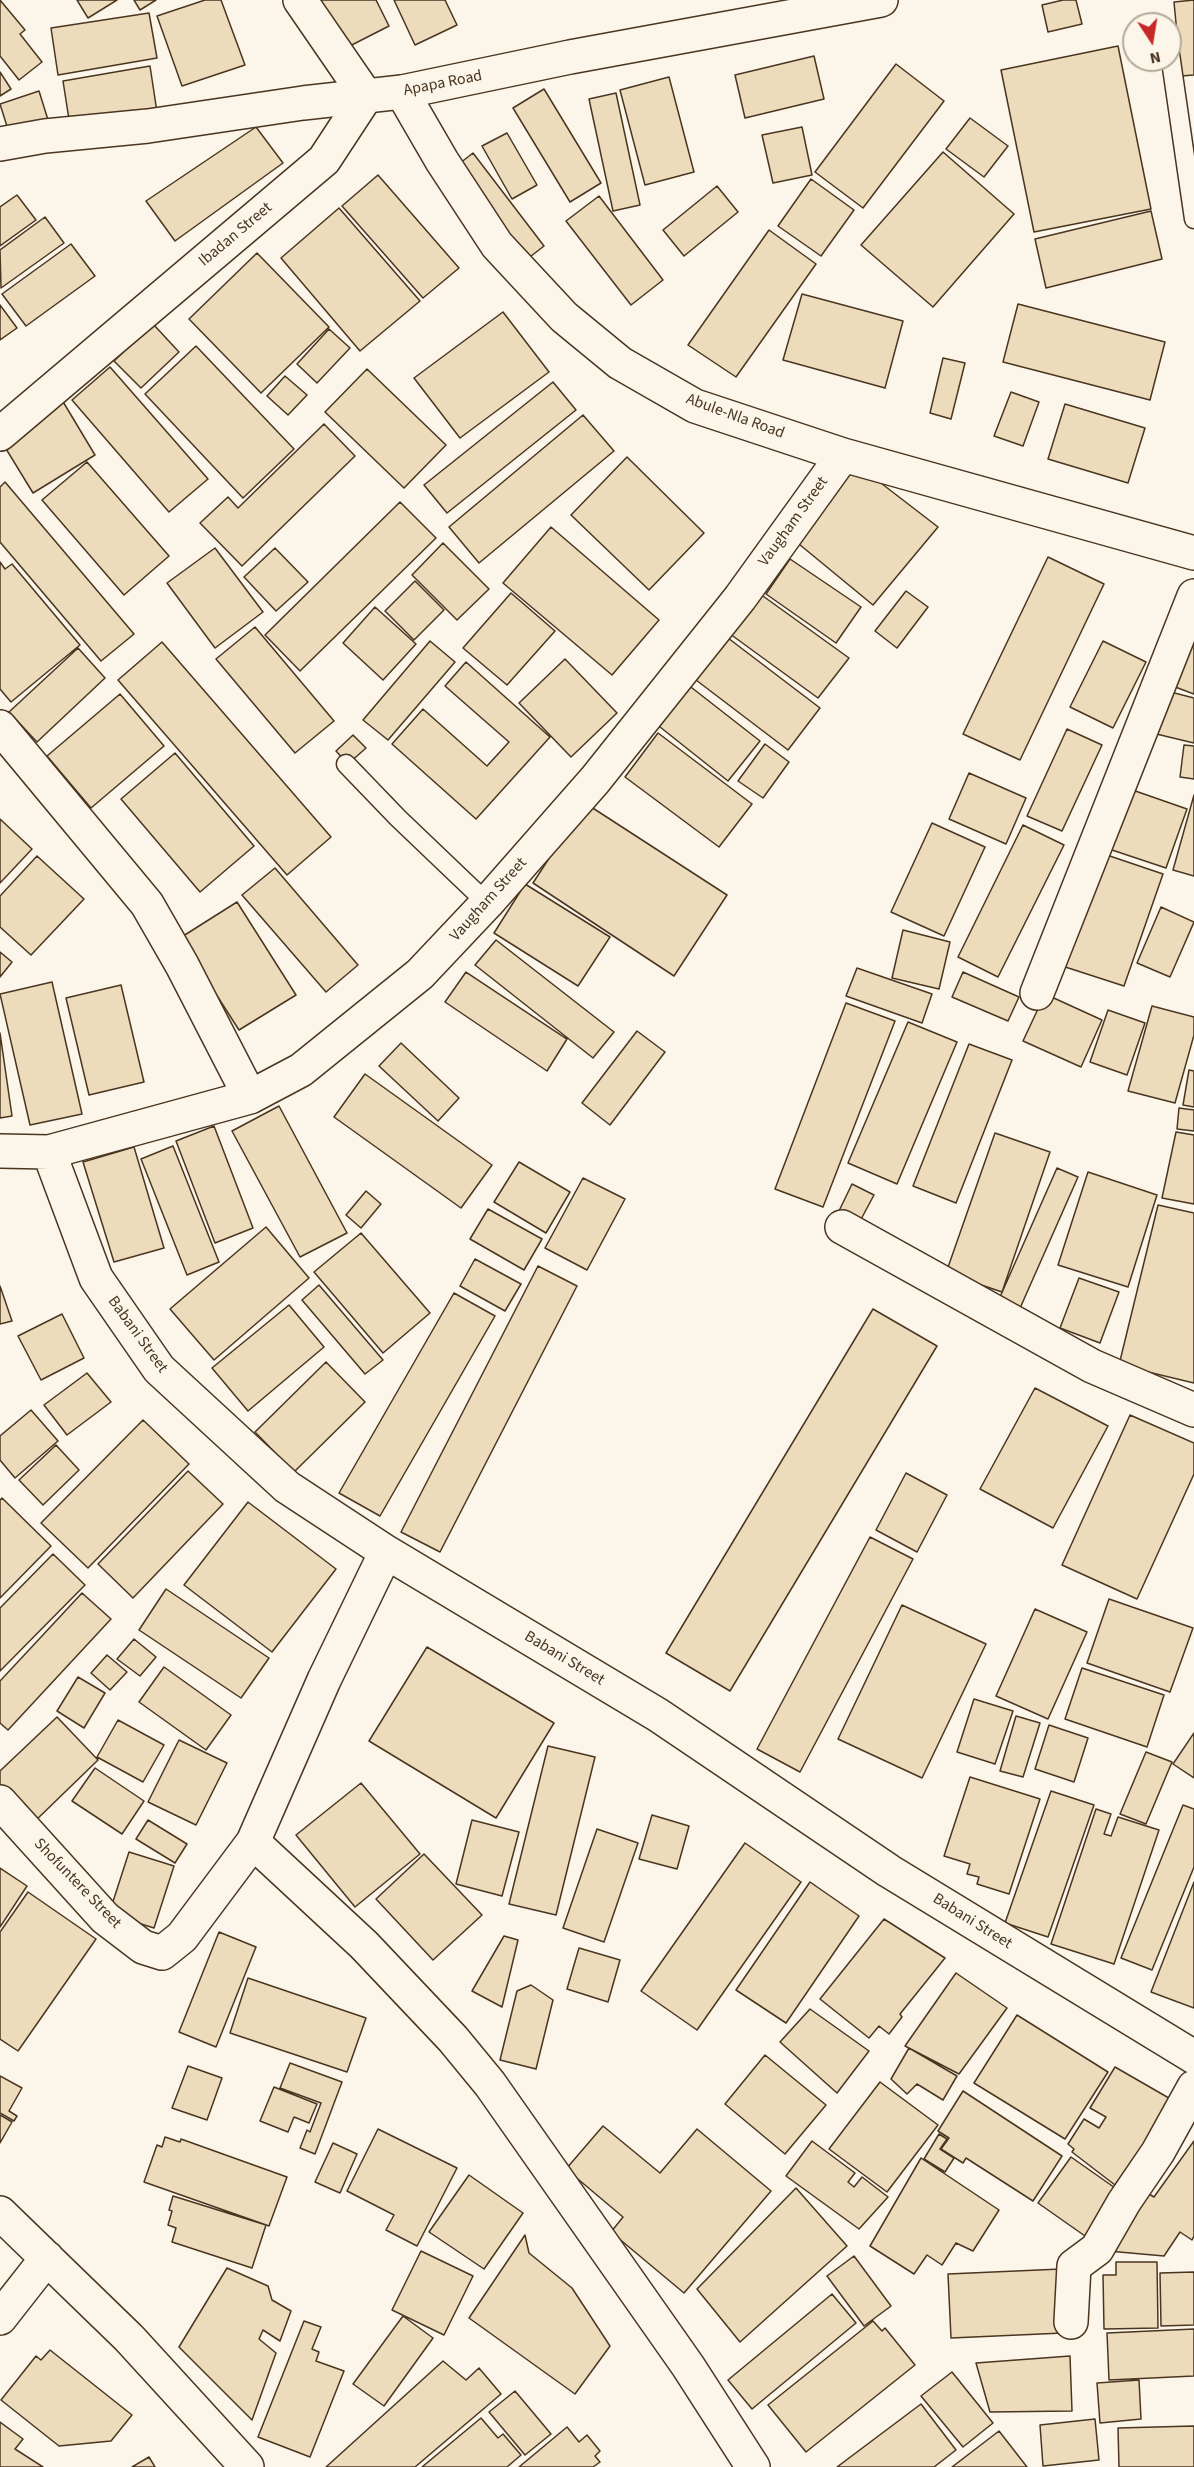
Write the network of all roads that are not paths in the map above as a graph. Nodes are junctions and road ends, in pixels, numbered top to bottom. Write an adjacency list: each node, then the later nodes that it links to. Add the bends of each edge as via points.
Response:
1 (300, 0): 5 (street)
2 (881, 0): 4 (street, Apapa Road)
3 (1173, 72): 7 (lane)
4 (402, 92): 5 (street, Apapa Road); 9 (street, Abule-Nla Road, via 497,245 564,317 610,356 695,406)
5 (366, 96): 6 (street, Apapa Road); 8 (street, Ibadan Street, via 324,160)
6 (0, 144)
7 (1194, 219)
8 (0, 434)
9 (843, 455): 10 (street, Abule-Nla Road); 14 (street, Vaugham Street, via 740,598 595,780)
10 (1194, 553)
11 (1194, 596): 15 (street)
12 (0, 727): 16 (street, via 147,904 183,965)
13 (346, 764): 14 (lane)
14 (487, 903): 16 (street, Vaugham Street, via 420,974 377,1010 301,1070)
15 (1036, 993)
16 (250, 1097): 18 (street, Vaugham Street)
17 (0, 1150): 18 (street, Vaugham Street)
18 (49, 1152): 21 (street, Babani Street, via 96,1278 159,1370 287,1487)
19 (842, 1227): 20 (street, via 1092,1366)
20 (1194, 1410)
21 (386, 1552): 23 (street); 24 (street, Babani Street, via 658,1715 889,1871)
22 (0, 1802): 23 (street, Shofuntere Street, via 105,1918 144,1947 162,1953 182,1938)
23 (253, 1842): 31 (street, via 364,1945 490,2084 688,2366)
24 (1194, 2057)
25 (1194, 2087): 29 (street, via 1097,2249 1074,2266)
26 (0, 2212): 27 (street)
27 (47, 2258): 28 (street); 30 (street, via 129,2338)
28 (0, 2318)
29 (1071, 2322)
30 (247, 2467)
31 (753, 2467)

